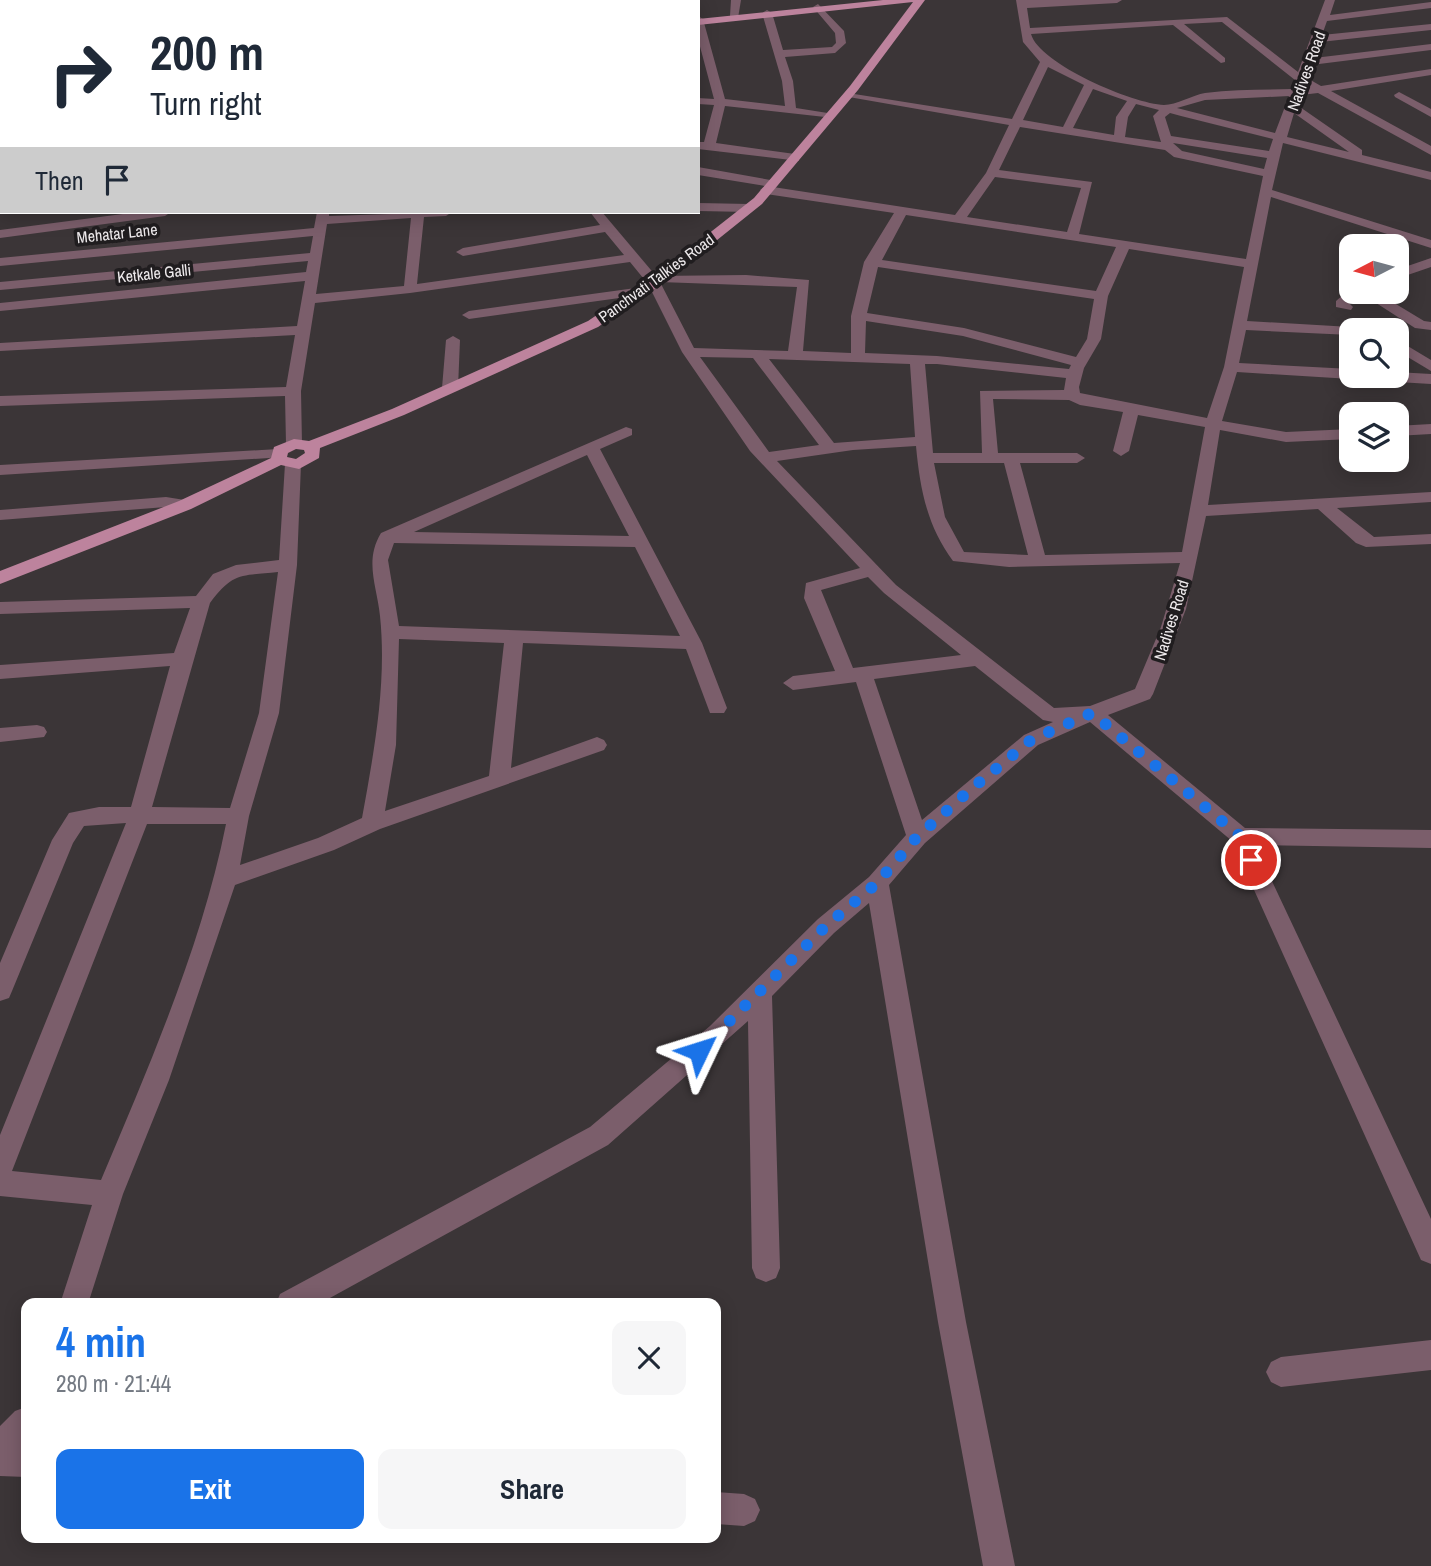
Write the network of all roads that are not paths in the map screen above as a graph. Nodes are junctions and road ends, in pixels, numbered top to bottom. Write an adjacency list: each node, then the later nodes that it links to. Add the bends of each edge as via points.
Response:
1 (736, 0): 11 (street)
2 (911, 0): 6 (main road)
3 (920, 0): 13 (main road, Panchvati Talkies Road)
4 (1117, 0): 7 (street)
5 (1330, 0): 12 (street, Nadives Road)
6 (880, 2): 9 (main road); 13 (main road, via 897,8)
7 (1021, 3): 19 (street)
8 (1431, 5): 12 (street)
9 (819, 9): 10 (main road); 23 (street, via 843,40 835,50)
10 (766, 14): 11 (main road); 15 (main road); 23 (street)
11 (735, 16): 14 (main road)
12 (1325, 18): 21 (street, Nadives Road)
13 (906, 19): 34 (main road, Panchvati Talkies Road)
14 (700, 21)
15 (700, 21)
16 (1175, 22): 19 (street); 24 (street); 32 (street, via 1224,19)
17 (700, 25): 37 (street)
18 (1425, 27): 20 (street); 21 (street)
19 (1026, 31): 25 (street, via 1028,43)
20 (1431, 33)
21 (1317, 39): 26 (street, Nadives Road)
22 (1431, 47): 26 (street)
23 (777, 54): 39 (street, via 788,77)
24 (1221, 60)
25 (1045, 62): 29 (street); 42 (street)
26 (1309, 62): 32 (street, Nadives Road)
27 (1431, 72): 28 (street)
28 (1417, 74): 30 (street); 31 (street)
29 (1092, 83): 35 (street); 43 (street)
30 (1431, 83)
31 (1317, 89): 32 (street); 48 (street)
32 (1298, 93): 38 (street, via 1202,98); 45 (street, Nadives Road); 51 (street)
33 (1399, 95): 40 (street)
34 (848, 96): 41 (main road, Panchvati Talkies Road); 42 (street)
35 (1133, 99): 38 (street); 44 (street, via 1122,117)
36 (700, 101): 37 (street)
37 (720, 102): 39 (street); 47 (street)
38 (1166, 109): 45 (street); 46 (street, via 1159,116)
39 (790, 111): 41 (street)
40 (1431, 114)
41 (830, 116): 50 (main road, Panchvati Talkies Road)
42 (1015, 121): 43 (street); 55 (street)
43 (1067, 130): 44 (street)
44 (1119, 138): 46 (street)
45 (1282, 138): 49 (street, Nadives Road); 51 (street)
46 (1167, 143): 49 (street); 56 (street, via 1178,155)
47 (704, 146): 50 (street)
48 (1431, 151)
49 (1273, 155): 56 (street, Nadives Road)
50 (795, 158): 58 (main road, Panchvati Talkies Road)
51 (1365, 158): 52 (street)
52 (1404, 167): 53 (street); 57 (street)
53 (1431, 169)
54 (700, 171): 58 (street)
55 (992, 173): 67 (street); 73 (street, via 1087,185)
56 (1271, 174): 59 (street, Nadives Road)
57 (1431, 176)
58 (769, 187): 61 (main road, Panchvati Talkies Road); 62 (street)
59 (1267, 192): 69 (street); 82 (street, Nadives Road)
60 (700, 207): 61 (street)
61 (749, 208): 85 (main road, Panchvati Talkies Road)
62 (901, 211): 67 (street); 80 (street)
63 (150, 214): 71 (street)
64 (406, 214): 68 (street, Mehatar Lane)
65 (418, 214): 87 (street)
66 (597, 214): 70 (street, Nadives Road)
67 (959, 219): 73 (street)
68 (322, 221): 77 (street); 79 (street, Mehatar Lane)
69 (1373, 226): 72 (street); 74 (street)
70 (606, 228): 76 (street); 78 (street, Nadives Road)
71 (0, 234)
72 (1362, 234)
73 (1072, 236): 75 (street)
74 (1431, 244)
75 (1124, 245): 82 (street); 88 (street)
76 (463, 252)
77 (316, 256): 84 (street); 86 (street)
78 (631, 258): 85 (street, Nadives Road); 87 (street)
79 (0, 262)
80 (871, 262): 88 (street); 95 (street)
81 (1431, 262): 83 (street)
82 (1251, 264): 96 (street, Nadives Road)
83 (1409, 270)
84 (311, 276): 89 (street); 92 (street, Ketkale Galli)
85 (653, 284): 94 (street); 102 (street, Nadives Road); 105 (street, via 746,279 804,283); 114 (main road, Panchvati Talkies Road, via 593,324)
86 (0, 286)
87 (410, 289): 89 (street)
88 (1101, 296): 110 (street, via 1094,339)
89 (308, 299): 98 (street)
90 (1341, 304): 93 (street)
91 (1386, 304): 97 (street, via 1420,325)
92 (0, 307)
93 (1346, 307)
94 (469, 315)
95 (858, 316): 106 (street); 110 (street, via 964,332)
96 (1240, 325): 99 (street); 108 (street, Nadives Road)
97 (1431, 326)
98 (303, 330): 101 (street); 115 (street)
99 (1339, 330)
100 (453, 340): 114 (street)
101 (0, 347)
102 (689, 352): 104 (street); 129 (street, Nadives Road)
103 (1409, 352): 109 (street)
104 (757, 354): 105 (street); 125 (street)
105 (794, 354): 106 (street)
106 (858, 357): 107 (street)
107 (917, 360): 110 (street); 126 (street)
108 (1231, 367): 111 (street); 119 (street, Nadives Road)
109 (1431, 367)
110 (1077, 368): 116 (street)
111 (1339, 373)
112 (1409, 378): 113 (street)
113 (1431, 379)
114 (450, 388): 128 (main road, Panchvati Talkies Road)
115 (293, 391): 117 (street); 128 (street)
116 (1073, 395): 118 (street); 130 (street, via 985,394)
117 (0, 401)
118 (1132, 410): 119 (street); 127 (street)
119 (1214, 425): 123 (street, via 1286,437); 137 (street, Nadives Road)
120 (1431, 429): 121 (street)
121 (1409, 430)
122 (626, 432): 124 (street)
123 (1339, 435)
124 (591, 447): 139 (street); 140 (street)
125 (830, 448): 126 (street); 129 (street)
126 (926, 449): 130 (street); 143 (street, via 937,522 959,557)
127 (1122, 451)
128 (291, 453): 133 (street); 136 (main road, Panchvati Talkies Road); 144 (street)
129 (765, 458): 145 (street, Nadives Road)
130 (990, 458): 131 (street)
131 (1011, 458): 132 (street); 143 (street)
132 (1077, 458)
133 (0, 470)
134 (1431, 497): 135 (street)
135 (1324, 504): 137 (street); 141 (street, via 1372,543)
136 (185, 505): 138 (street, via 166,502); 146 (main road)
137 (1197, 512): 142 (street, Nadives Road)
138 (0, 515)
139 (387, 537): 140 (street); 149 (street, via 379,560)
140 (642, 542): 151 (street)
141 (1427, 545)
142 (1190, 557): 143 (street); 158 (street, Nadives Road, via 1162,656 1143,694)
143 (1038, 560)
144 (288, 565): 147 (street, via 236,571 219,578); 163 (street, via 269,713)
145 (872, 570): 153 (street, Nadives Road); 155 (street, via 812,587 813,598)
146 (0, 578)
147 (201, 602): 148 (street); 152 (street)
148 (0, 608)
149 (390, 632): 150 (street); 165 (street, via 386,745)
150 (514, 636): 151 (street); 162 (street)
151 (693, 643): 157 (street)
152 (182, 659): 154 (street); 164 (street)
153 (978, 659): 155 (street); 158 (street, Nadives Road, via 1049,715)
154 (0, 671)
155 (855, 675): 156 (street); 167 (street)
156 (793, 683)
157 (717, 708)
158 (1092, 713): 166 (street); 167 (street, via 1031,740)
159 (37, 732): 160 (street)
160 (0, 735)
161 (597, 745): 162 (street)
162 (499, 779): 165 (street)
163 (238, 816): 164 (street); 169 (street)
164 (139, 817): 171 (street, via 77,819 62,841); 173 (street)
165 (372, 823): 169 (street)
166 (1240, 836): 168 (street); 176 (street)
167 (917, 837): 170 (street)
168 (1431, 839)
169 (226, 879): 175 (street, via 156,1080)
170 (877, 883): 172 (street, via 826,926); 186 (street, via 949,1308)
171 (0, 991)
172 (760, 993): 177 (street); 179 (street, via 719,1034 598,1136)
173 (0, 1168)
174 (0, 1183): 175 (street)
175 (108, 1194): 178 (street)
176 (1431, 1250)
177 (766, 1268)
178 (76, 1298)
179 (301, 1298)
180 (1431, 1355): 181 (street)
181 (1281, 1372)
182 (21, 1427): 183 (street)
183 (0, 1447)
184 (0, 1461): 185 (street)
185 (21, 1462)
186 (999, 1566)

